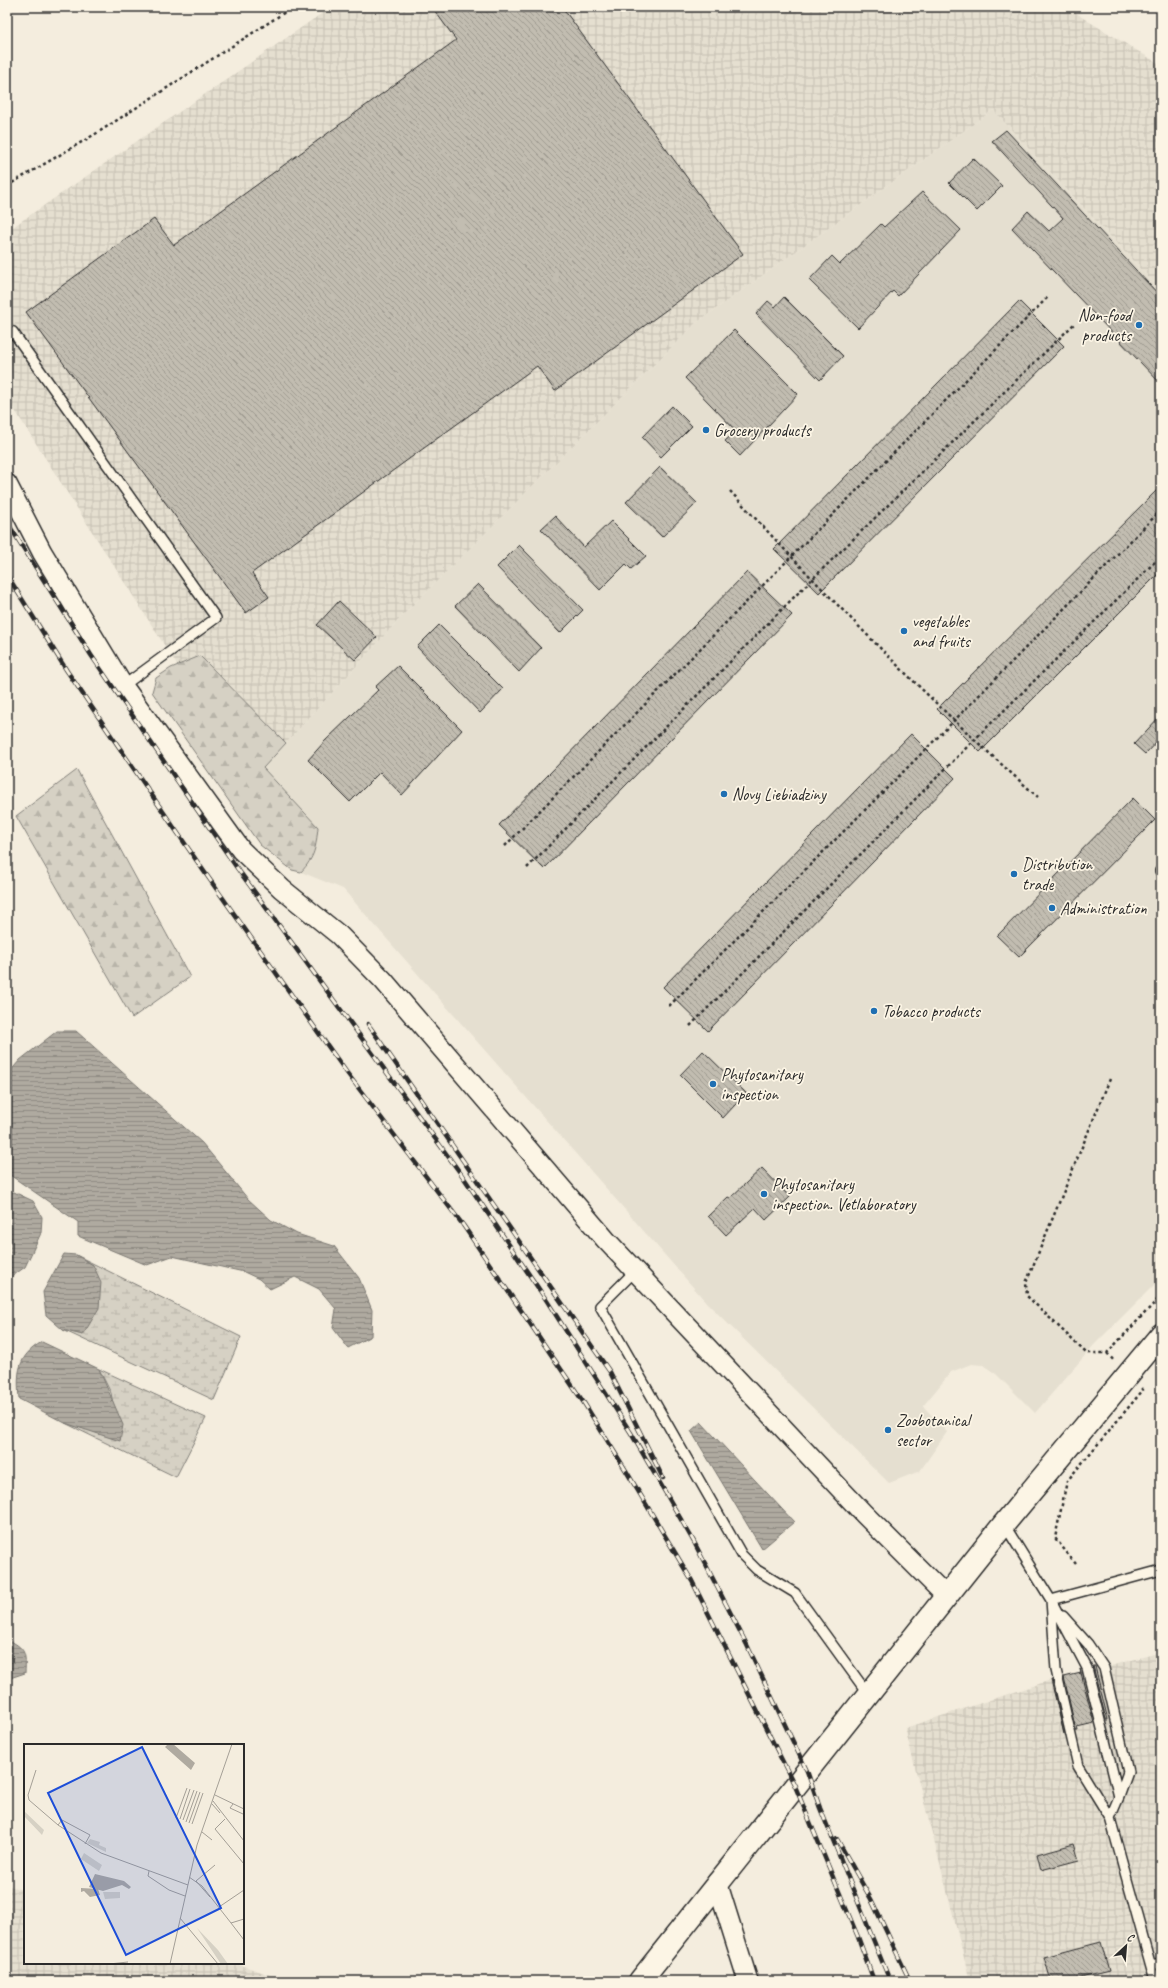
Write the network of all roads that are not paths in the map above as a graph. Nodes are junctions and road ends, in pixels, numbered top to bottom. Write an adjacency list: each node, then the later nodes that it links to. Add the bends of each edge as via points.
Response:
1 (7, 335): 3 (lane, via 12,332 216,618)
2 (7, 484): 3 (street, via 42,552)
3 (122, 686): 4 (street, via 241,850 282,889 339,935 383,980 601,1234)
4 (635, 1270): 8 (street, via 864,1514); 10 (lane, via 600,1306 742,1554 757,1570 795,1593)
5 (1161, 1334): 6 (street)
6 (1004, 1524): 8 (street); 9 (lane)
7 (1161, 1570): 9 (lane)
8 (947, 1596): 10 (street)
9 (1053, 1603): 11 (lane, via 1087,1668); 11 (lane, via 1088,1644 1104,1668 1128,1772); 12 (lane, via 1056,1670 1078,1766)
10 (868, 1695): 13 (street)
11 (1119, 1797): 12 (lane)
12 (1110, 1818): 15 (lane)
13 (717, 1882): 16 (street); 17 (street)
14 (1161, 1963): 15 (lane)
15 (1151, 1965): 18 (lane)
16 (640, 1981)
17 (748, 1981)
18 (1155, 1981)

